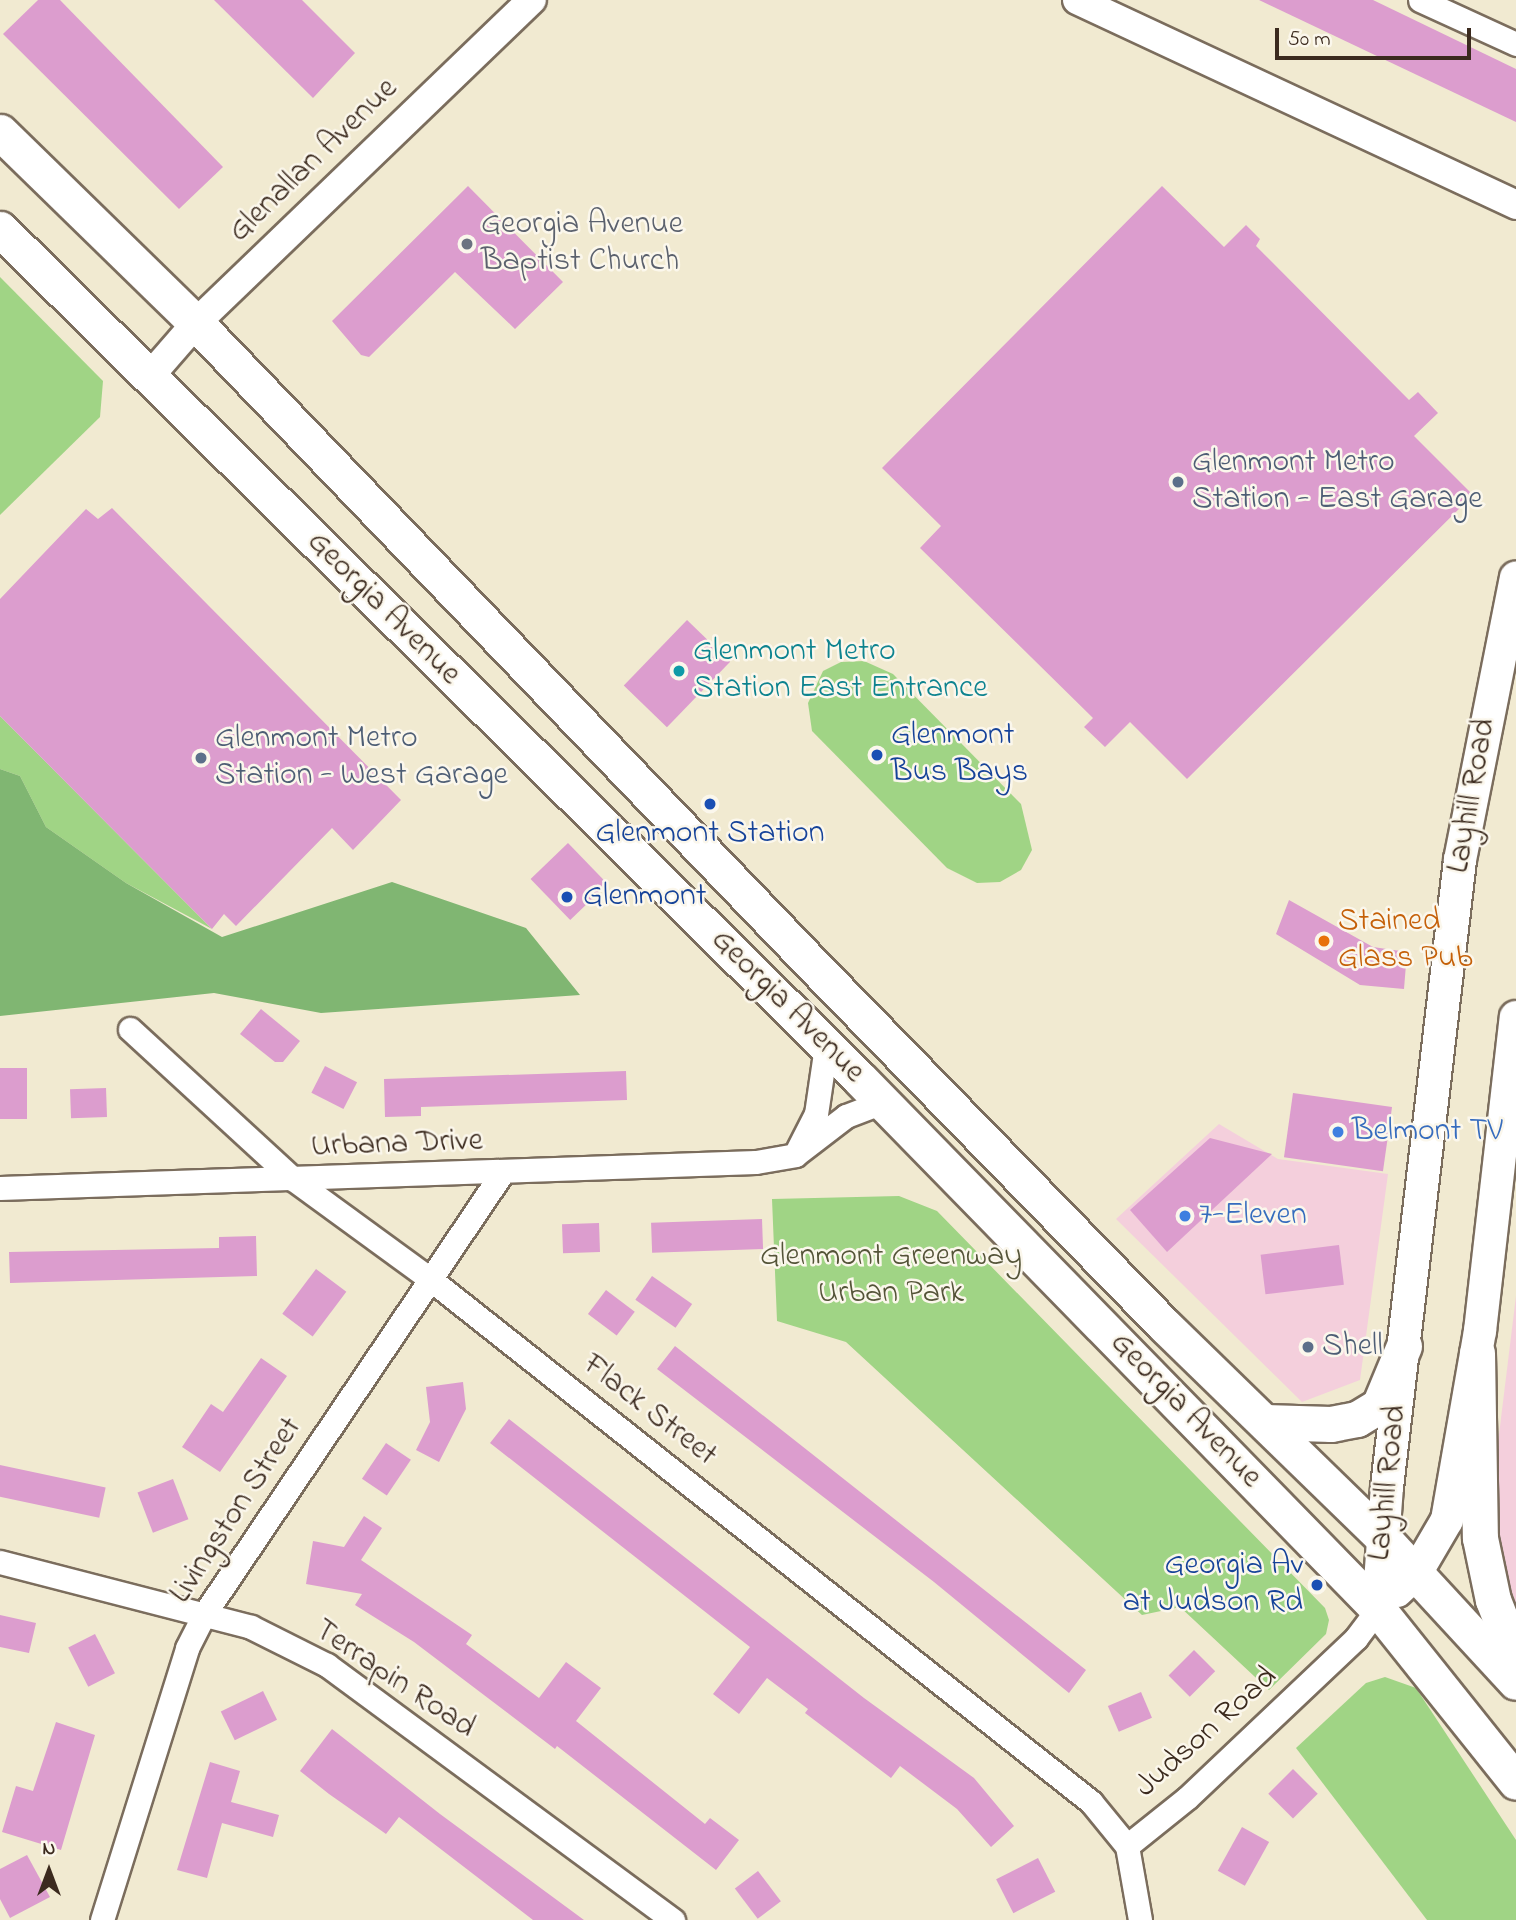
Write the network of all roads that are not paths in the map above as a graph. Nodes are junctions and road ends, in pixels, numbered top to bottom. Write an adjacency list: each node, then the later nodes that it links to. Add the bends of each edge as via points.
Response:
1 (532, 0): 8 (street, Glenallan Avenue)
2 (1077, 0): 6 (street)
3 (1420, 0): 4 (street)
4 (1516, 44)
5 (0, 132): 8 (main road, Georgia Avenue)
6 (1516, 205)
7 (0, 229): 9 (main road, Georgia Avenue)
8 (196, 323): 9 (street, Glenallan Avenue); 23 (main road, Georgia Avenue, via 811,963 1166,1327)
9 (149, 377): 13 (main road, Georgia Avenue)
10 (1516, 577): 21 (main road, Layhill Road, via 1460,860)
11 (1516, 1017): 14 (main road, Layhill Road)
12 (130, 1029): 18 (street, Flack Street)
13 (826, 1046): 15 (main road, Georgia Avenue); 16 (street, via 816,1114)
14 (1513, 1066): 22 (main road, Layhill Road)
15 (883, 1102): 16 (street, Urbana Drive, via 846,1116); 27 (main road, Georgia Avenue)
16 (795, 1155): 17 (street, Urbana Drive, via 756,1162)
17 (502, 1173): 18 (street, Urbana Drive); 20 (street, Livingston Street)
18 (293, 1180): 19 (street, Urbana Drive); 20 (street, Flack Street)
19 (0, 1188)
20 (430, 1279): 28 (street, Livingston Street); 32 (street, Flack Street, via 1010,1734 1091,1802)
21 (1404, 1346): 23 (main road, via 1378,1406 1356,1419 1331,1424); 24 (main road, Layhill Road)
22 (1477, 1353): 26 (main road, Layhill Road, via 1447,1520); 29 (main road, via 1480,1538 1493,1600)
23 (1265, 1422): 24 (main road, Georgia Avenue)
24 (1382, 1537): 26 (main road, Georgia Avenue); 27 (main road, Layhill Road)
25 (0, 1562): 28 (street, Terrapin Road)
26 (1416, 1573): 27 (main road, Layhill Road); 30 (main road, Georgia Avenue)
27 (1378, 1609): 31 (main road, Georgia Avenue); 32 (street, Judson Road, via 1346,1647 1187,1797)
28 (205, 1614): 33 (street, Livingston Street, via 187,1648); 34 (street, Terrapin Road, via 251,1626 327,1665)
29 (1516, 1658)
30 (1516, 1682)
31 (1516, 1782)
32 (1127, 1846): 35 (street, Judson Road)
33 (102, 1920)
34 (673, 1920)
35 (1140, 1920)

